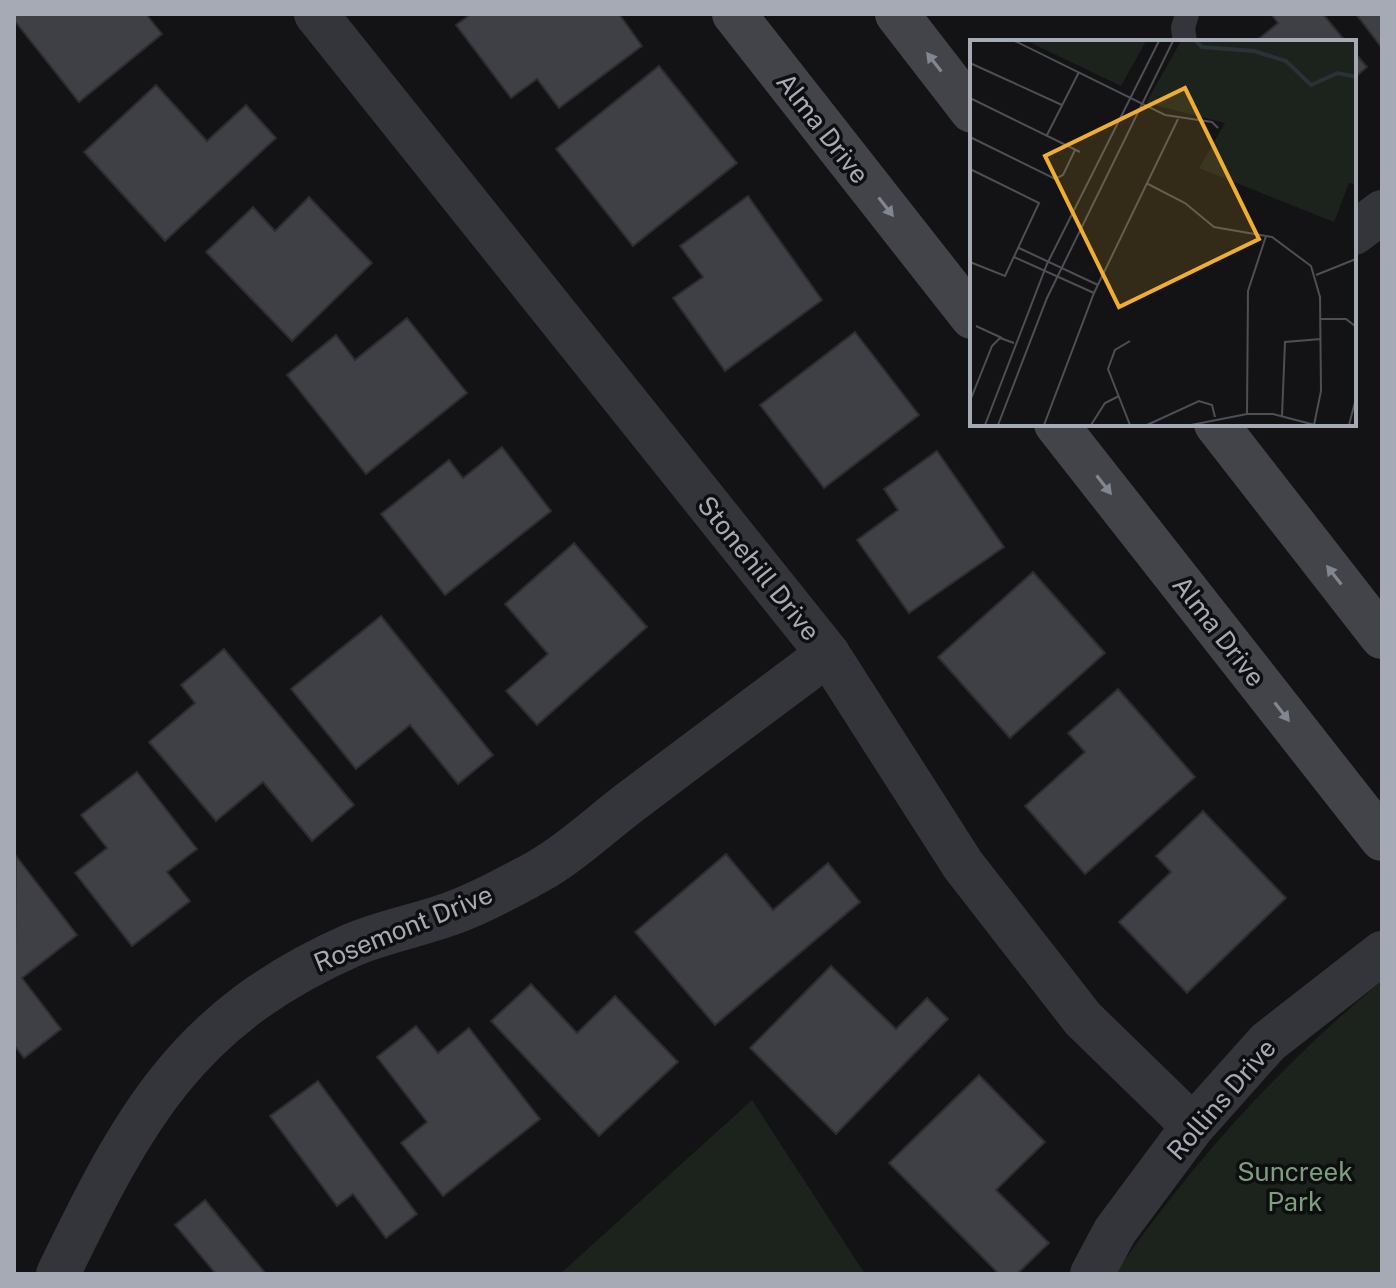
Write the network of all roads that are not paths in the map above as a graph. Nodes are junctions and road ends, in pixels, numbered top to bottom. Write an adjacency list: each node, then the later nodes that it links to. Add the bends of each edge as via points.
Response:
1 (316, 14): 13 (street, Stonehill Drive)
2 (734, 14): 9 (main road, Alma Drive, one-way to 9)
3 (897, 14): 6 (main road, one-way to 3)
4 (1187, 14): 5 (lane)
5 (1185, 40)
6 (970, 108)
7 (1382, 212): 8 (street)
8 (1356, 232)
9 (970, 314)
10 (1058, 426): 14 (main road, Alma Drive, one-way to 14)
11 (1218, 426): 12 (main road, one-way to 11)
12 (1382, 637)
13 (828, 654): 16 (street, Stonehill Drive, via 963,865 1083,1019); 17 (street, Rosemont Drive, via 540,870 457,911 356,943 256,997 210,1035 138,1119)
14 (1382, 839)
15 (1382, 953): 16 (street, Rollins Drive, via 1268,1042)
16 (1193, 1126): 18 (street, Rollins Drive, via 1115,1231)
17 (58, 1274)
18 (1092, 1274)

